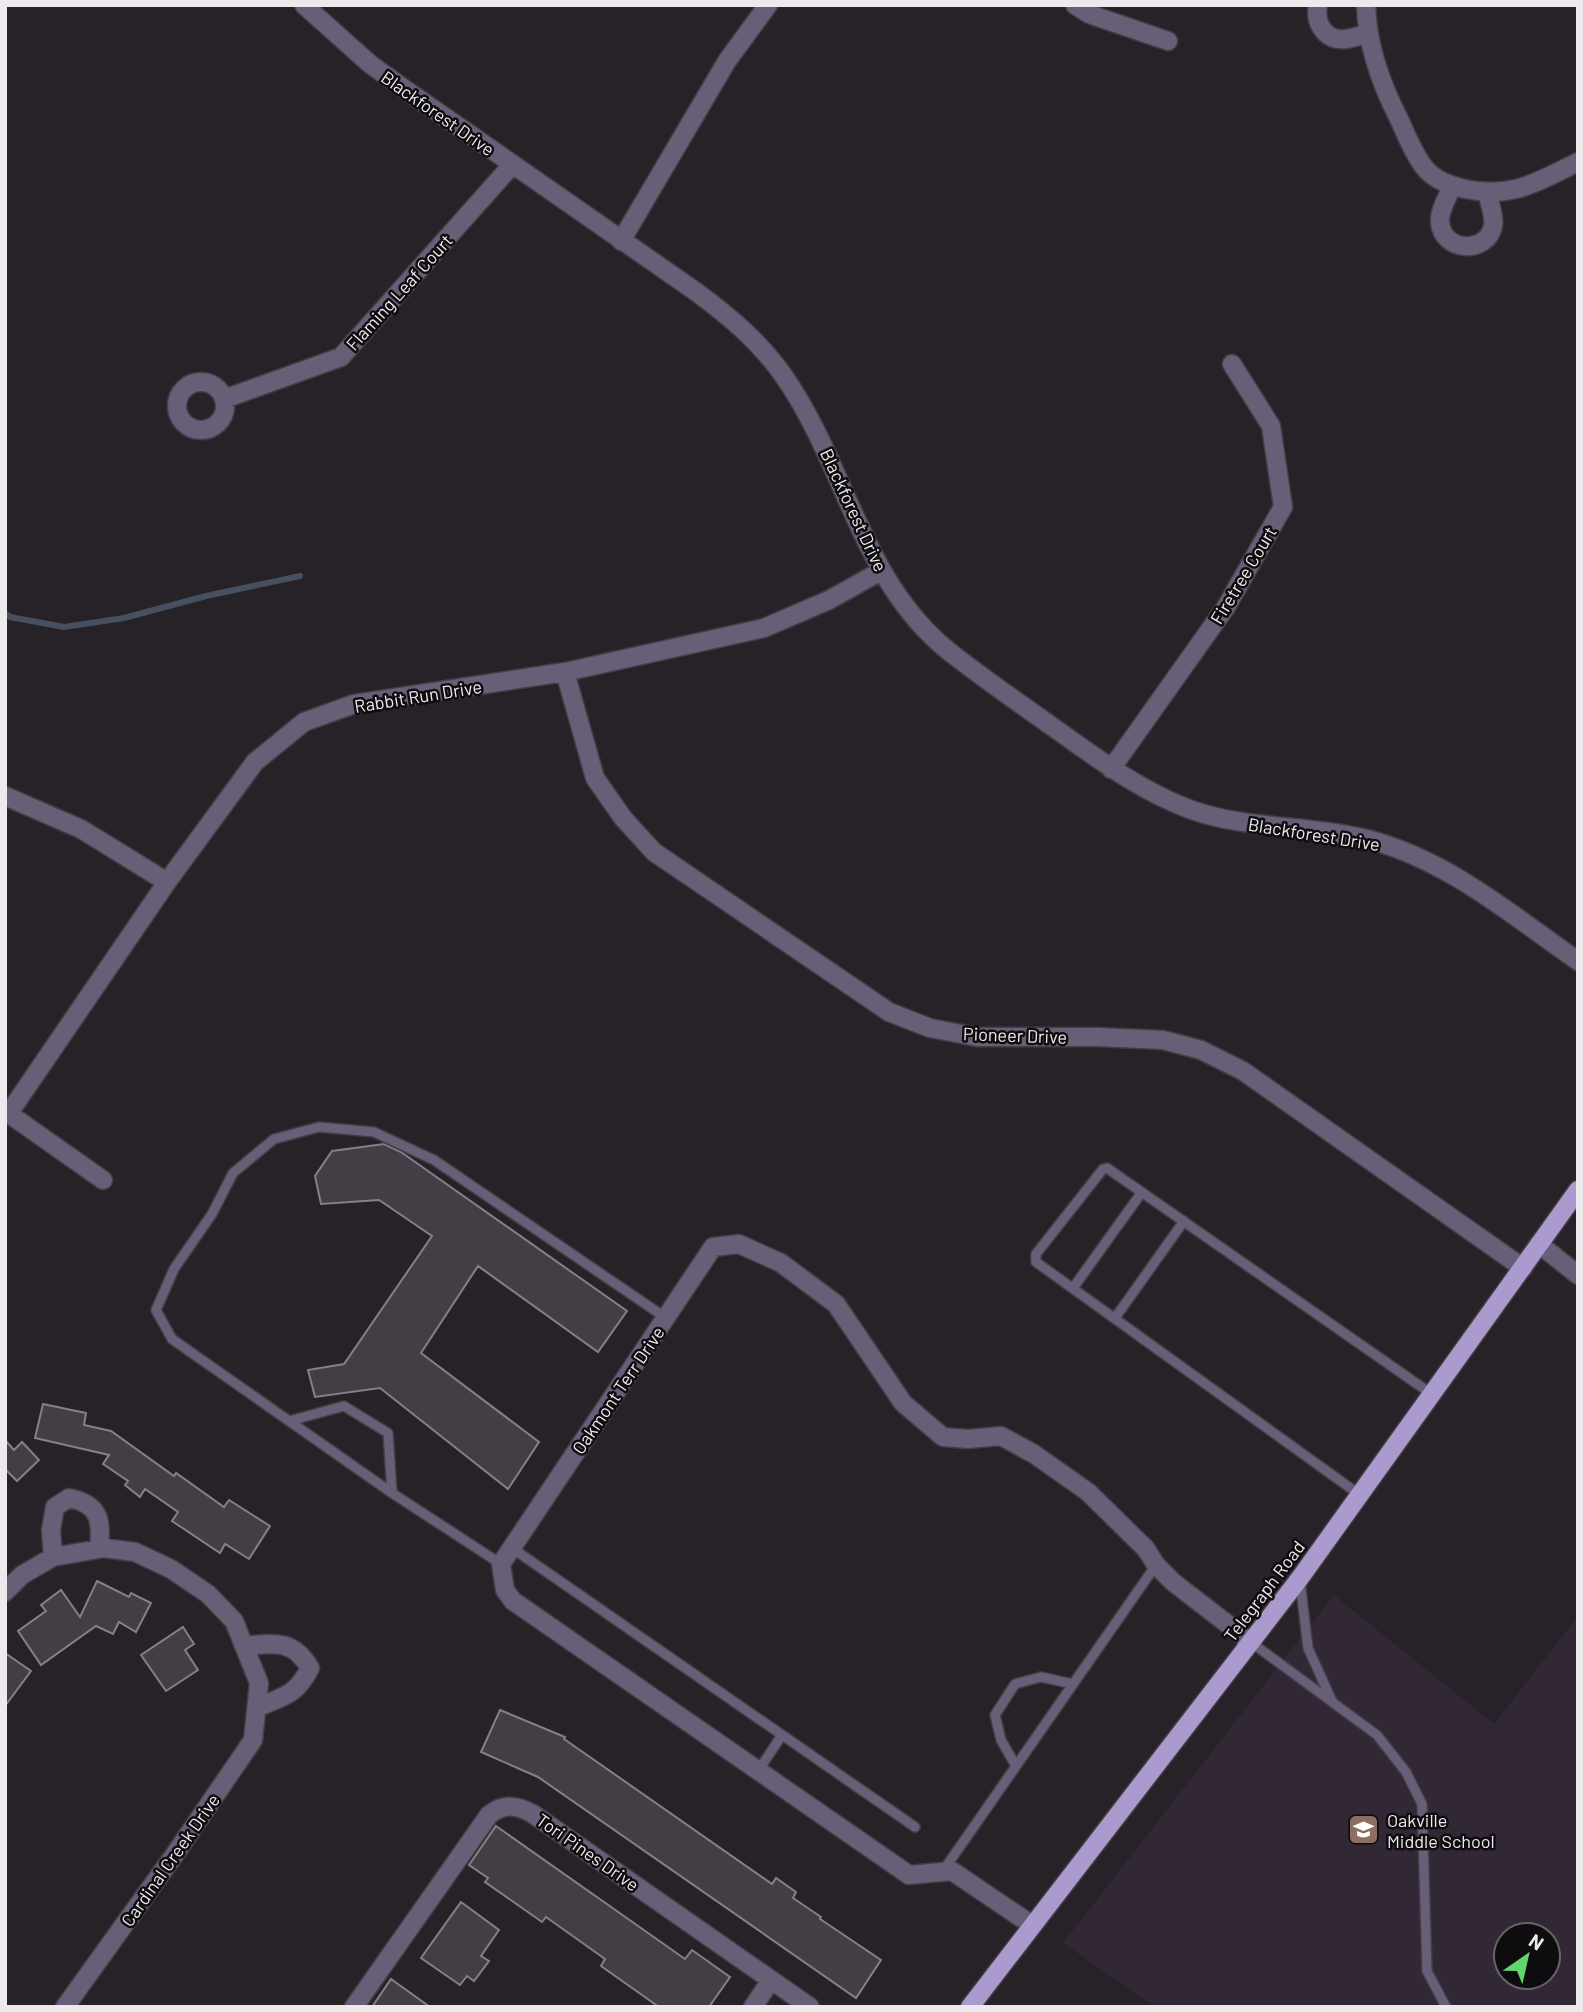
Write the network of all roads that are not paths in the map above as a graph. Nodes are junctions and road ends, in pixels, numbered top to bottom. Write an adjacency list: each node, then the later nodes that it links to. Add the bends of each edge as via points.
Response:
1 (304, 5): 9 (street, Blackforest Drive, via 370,64)
2 (768, 5): 12 (street, via 727,61)
3 (1075, 5): 7 (street)
4 (1318, 5): 6 (street, via 1318,23 1329,36 1346,39)
5 (1366, 5): 6 (street)
6 (1369, 34): 10 (street, via 1385,91 1423,166)
7 (1168, 41)
8 (1578, 162): 11 (street, via 1526,187)
9 (512, 164): 12 (street, Blackforest Drive); 14 (street, Flaming Leaf Court, via 341,357)
10 (1452, 186): 11 (street); 11 (street, via 1440,221 1446,238 1462,247 1479,244 1491,232)
11 (1488, 194)
12 (621, 241): 15 (street, Blackforest Drive, via 734,321 763,348 807,415)
13 (1232, 364): 17 (street, Firetree Court, via 1271,426 1283,507 1226,607)
14 (224, 399)
15 (881, 571): 16 (street, Rabbit Run Drive, via 764,628); 17 (street, Blackforest Drive, via 919,624 948,650)
16 (565, 672): 19 (street, Rabbit Run Drive, via 354,704 304,722 255,762); 27 (street, Pioneer Drive, via 596,778 654,852 889,1012 930,1028 976,1037 1163,1040 1201,1050 1243,1072)
17 (1111, 769): 20 (street, Blackforest Drive, via 1189,809 1224,819 1364,838 1407,852 1480,891)
18 (5, 796): 19 (street, via 81,829)
19 (167, 882): 21 (street, Rabbit Run Drive)
20 (1578, 961)
21 (7, 1112): 22 (street)
22 (103, 1180)
23 (1578, 1190): 26 (main road, Telegraph Road)
24 (1142, 1192): 25 (lane); 29 (lane); 29 (lane, via 1110,1169 1103,1169 1036,1254 1036,1262)
25 (1184, 1221): 30 (lane); 32 (lane)
26 (1539, 1244): 27 (main road, Telegraph Road); 28 (street)
27 (1522, 1268): 32 (main road, Telegraph Road)
28 (1578, 1275)
29 (1073, 1288): 30 (lane)
30 (1115, 1318): 35 (lane)
31 (667, 1319): 33 (lane, via 434,1160 374,1132 319,1127 274,1139 233,1173 212,1214 174,1269 156,1310 172,1339); 36 (street, Oakmont Terr Drive); 40 (street, Oakmont Terr Drive, via 713,1247 739,1244 781,1263 836,1304 902,1403 943,1437 1001,1436 1034,1454 1088,1492 1146,1549)
32 (1433, 1395): 35 (main road, Telegraph Road)
33 (289, 1421): 34 (lane); 34 (lane, via 344,1406 388,1433)
34 (391, 1493): 39 (lane)
35 (1360, 1495): 41 (main road, Telegraph Road)
36 (512, 1548): 39 (street, Oakmont Terr Drive); 48 (lane)
37 (99, 1549): 38 (street, Cardinal Creek Drive); 38 (street, via 100,1522 92,1507 69,1498 55,1507); 44 (street, Cardinal Creek Drive, via 135,1552 171,1569 208,1594 233,1621)
38 (53, 1557): 42 (street, Cardinal Creek Drive, via 22,1575)
39 (501, 1564): 50 (street, via 505,1590 513,1601)
40 (1156, 1565): 43 (street, Oakmont Terr Drive); 45 (lane)
41 (1300, 1578): 43 (main road, Telegraph Road); 46 (lane, via 1308,1648)
42 (5, 1592)
43 (1252, 1643): 46 (lane); 53 (main road, Telegraph Road)
44 (244, 1646): 47 (street, Cardinal Creek Drive, via 259,1683); 47 (street, via 274,1643 294,1649 310,1668 301,1686)
45 (1073, 1684): 49 (lane); 49 (lane, via 1041,1677 1015,1684 995,1715 1001,1740)
46 (1333, 1703): 60 (lane, via 1377,1735 1406,1772 1422,1804 1427,1971)
47 (258, 1707): 55 (street, Cardinal Creek Drive, via 254,1740)
48 (782, 1735): 50 (lane); 51 (lane)
49 (1016, 1766): 52 (lane)
50 (758, 1771): 52 (street, via 909,1875)
51 (915, 1827)
52 (942, 1872): 53 (street, via 952,1871)
53 (1032, 1925): 59 (main road, Telegraph Road)
54 (771, 1980): 56 (street, Tori Pines Drive, via 533,1814 506,1805 489,1815); 57 (street); 58 (street, Tori Pines Drive)
55 (65, 2007)
56 (354, 2007)
57 (753, 2007)
58 (810, 2007)
59 (970, 2007)
60 (1446, 2007)

